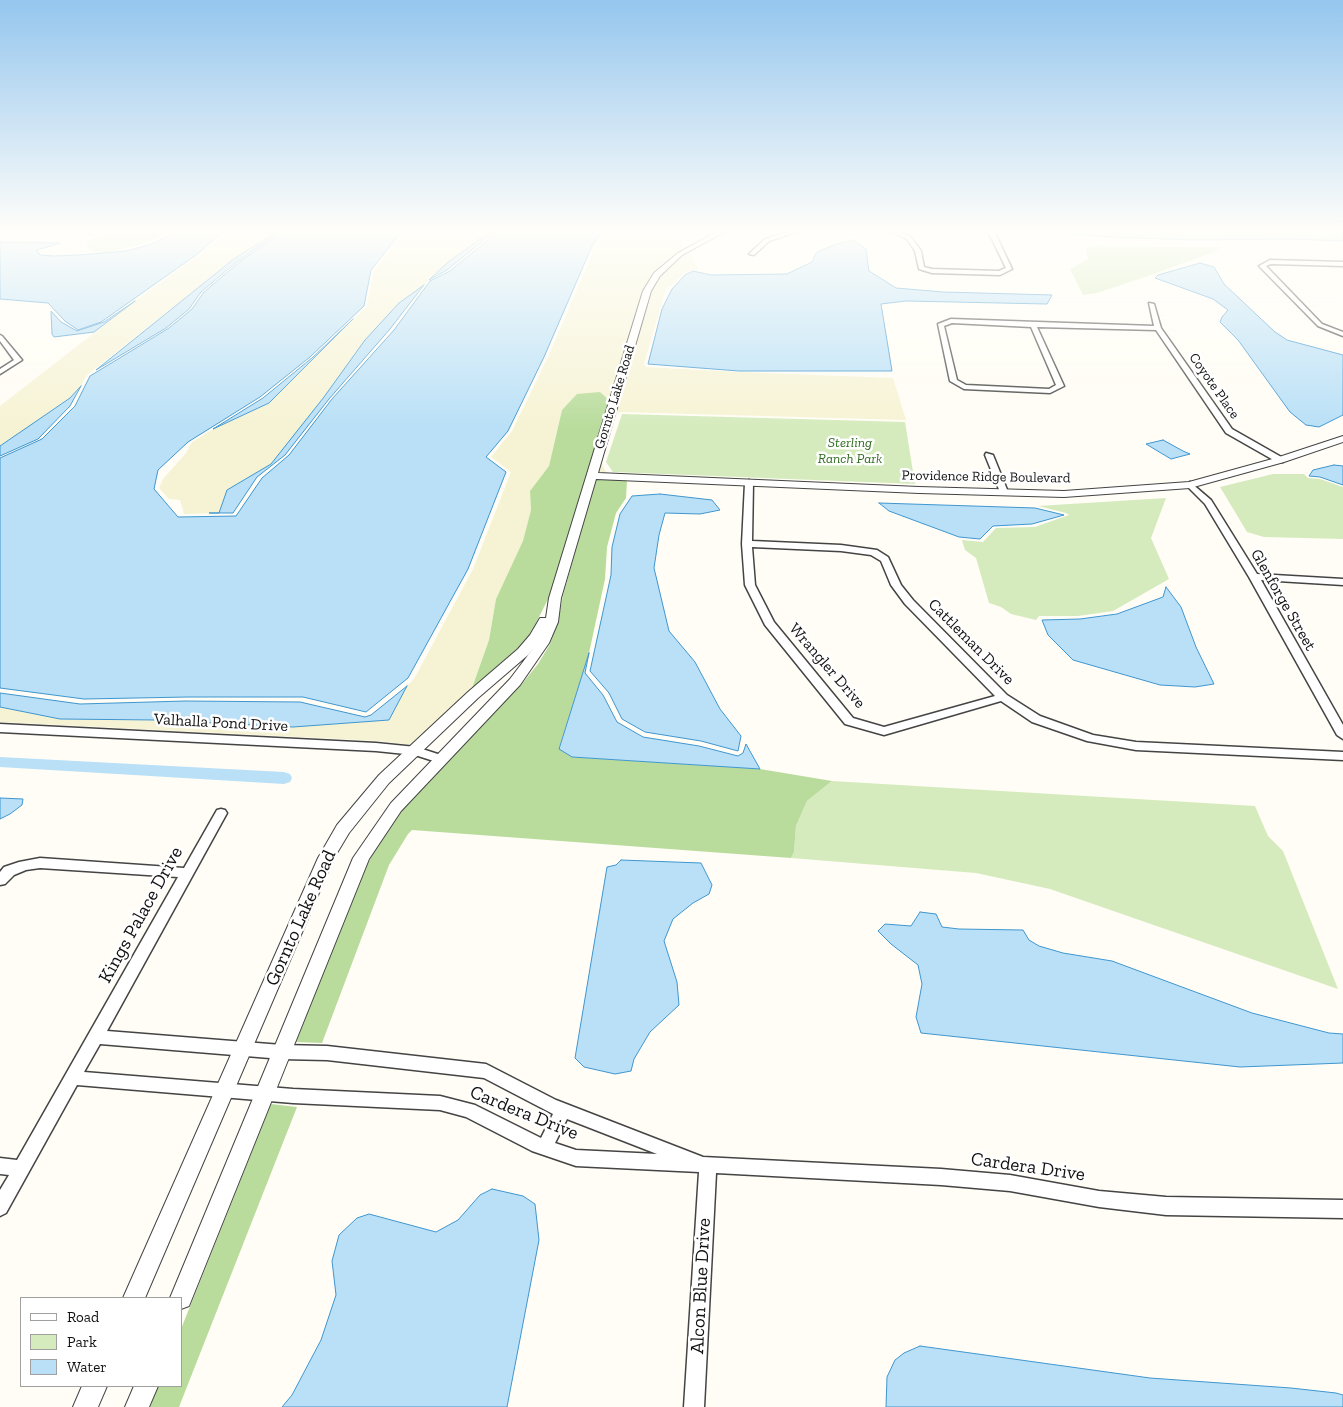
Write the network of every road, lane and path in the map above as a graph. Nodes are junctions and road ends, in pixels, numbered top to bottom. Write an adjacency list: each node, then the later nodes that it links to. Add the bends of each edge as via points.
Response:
1 (645, 297): 12 (street, Gornto Lake Road)
2 (1293, 297): 6 (street, via 1320,324)
3 (1151, 304): 5 (street, Coyote Place)
4 (1033, 325): 4 (street, via 952,321 940,325 954,382 964,387 1050,390 1060,386); 5 (street)
5 (1158, 328): 11 (street, Coyote Place, via 1229,430)
6 (1343, 334)
7 (0, 337): 8 (street, via 18,360)
8 (0, 372)
9 (1343, 439): 11 (street, Providence Ridge Boulevard)
10 (989, 455): 15 (street)
11 (1280, 460): 14 (street, Providence Ridge Boulevard)
12 (591, 476): 13 (street, Providence Ridge Boulevard); 19 (street, Gornto Lake Road)
13 (749, 483): 15 (street, Providence Ridge Boulevard); 16 (street, Wrangler Drive)
14 (1190, 485): 15 (street, Providence Ridge Boulevard, via 1064,494); 17 (street, Glenforge Street, via 1208,502)
15 (1004, 492)
16 (747, 544): 20 (street, Cattleman Drive, via 874,552 885,559 896,585 909,602); 20 (street, Wrangler Drive, via 750,585 769,623 849,721 884,731)
17 (1254, 577): 18 (street); 22 (street, Glenforge Street)
18 (1343, 582)
19 (555, 598): 23 (street, Gornto Lake Road, via 523,652); 25 (street, Gornto Lake Road, via 552,622 531,662 498,701)
20 (1003, 698): 24 (street, Cattleman Drive, via 1036,719 1091,738 1136,746)
21 (0, 728): 23 (street, Valhalla Pond Drive)
22 (1343, 735)
23 (416, 751): 25 (street, Valhalla Pond Drive); 30 (street, Gornto Lake Road, via 368,797 334,843)
24 (1343, 756)
25 (440, 759): 31 (street, Gornto Lake Road, via 386,819 361,858)
26 (221, 812): 27 (street, Kings Palace Drive)
27 (187, 873): 28 (street, via 40,863 8,871); 29 (street, Kings Palace Drive)
28 (0, 880)
29 (95, 1037): 30 (street); 32 (street, Kings Palace Drive)
30 (244, 1048): 31 (street); 33 (street, Gornto Lake Road)
31 (282, 1052): 34 (street, Gornto Lake Road); 35 (street, Cardera Drive, via 327,1053 486,1071)
32 (72, 1078): 33 (street); 39 (street, Kings Palace Drive)
33 (226, 1090): 34 (street); 42 (street, Gornto Lake Road)
34 (265, 1093): 36 (street, Cardera Drive, via 440,1104 469,1110); 43 (street, Gornto Lake Road)
35 (563, 1110): 36 (street); 38 (street, Cardera Drive)
36 (546, 1147): 38 (street, Cardera Drive, via 576,1158)
37 (0, 1166): 39 (street)
38 (708, 1166): 41 (street, Cardera Drive, via 941,1177 1166,1206); 48 (street, Alcon Blue Drive)
39 (22, 1168): 40 (street, Kings Palace Drive)
40 (0, 1207)
41 (1343, 1210)
42 (134, 1297)
43 (181, 1297)
44 (95, 1387): 46 (street)
45 (146, 1387): 47 (street)
46 (86, 1407)
47 (137, 1407)
48 (694, 1407)

